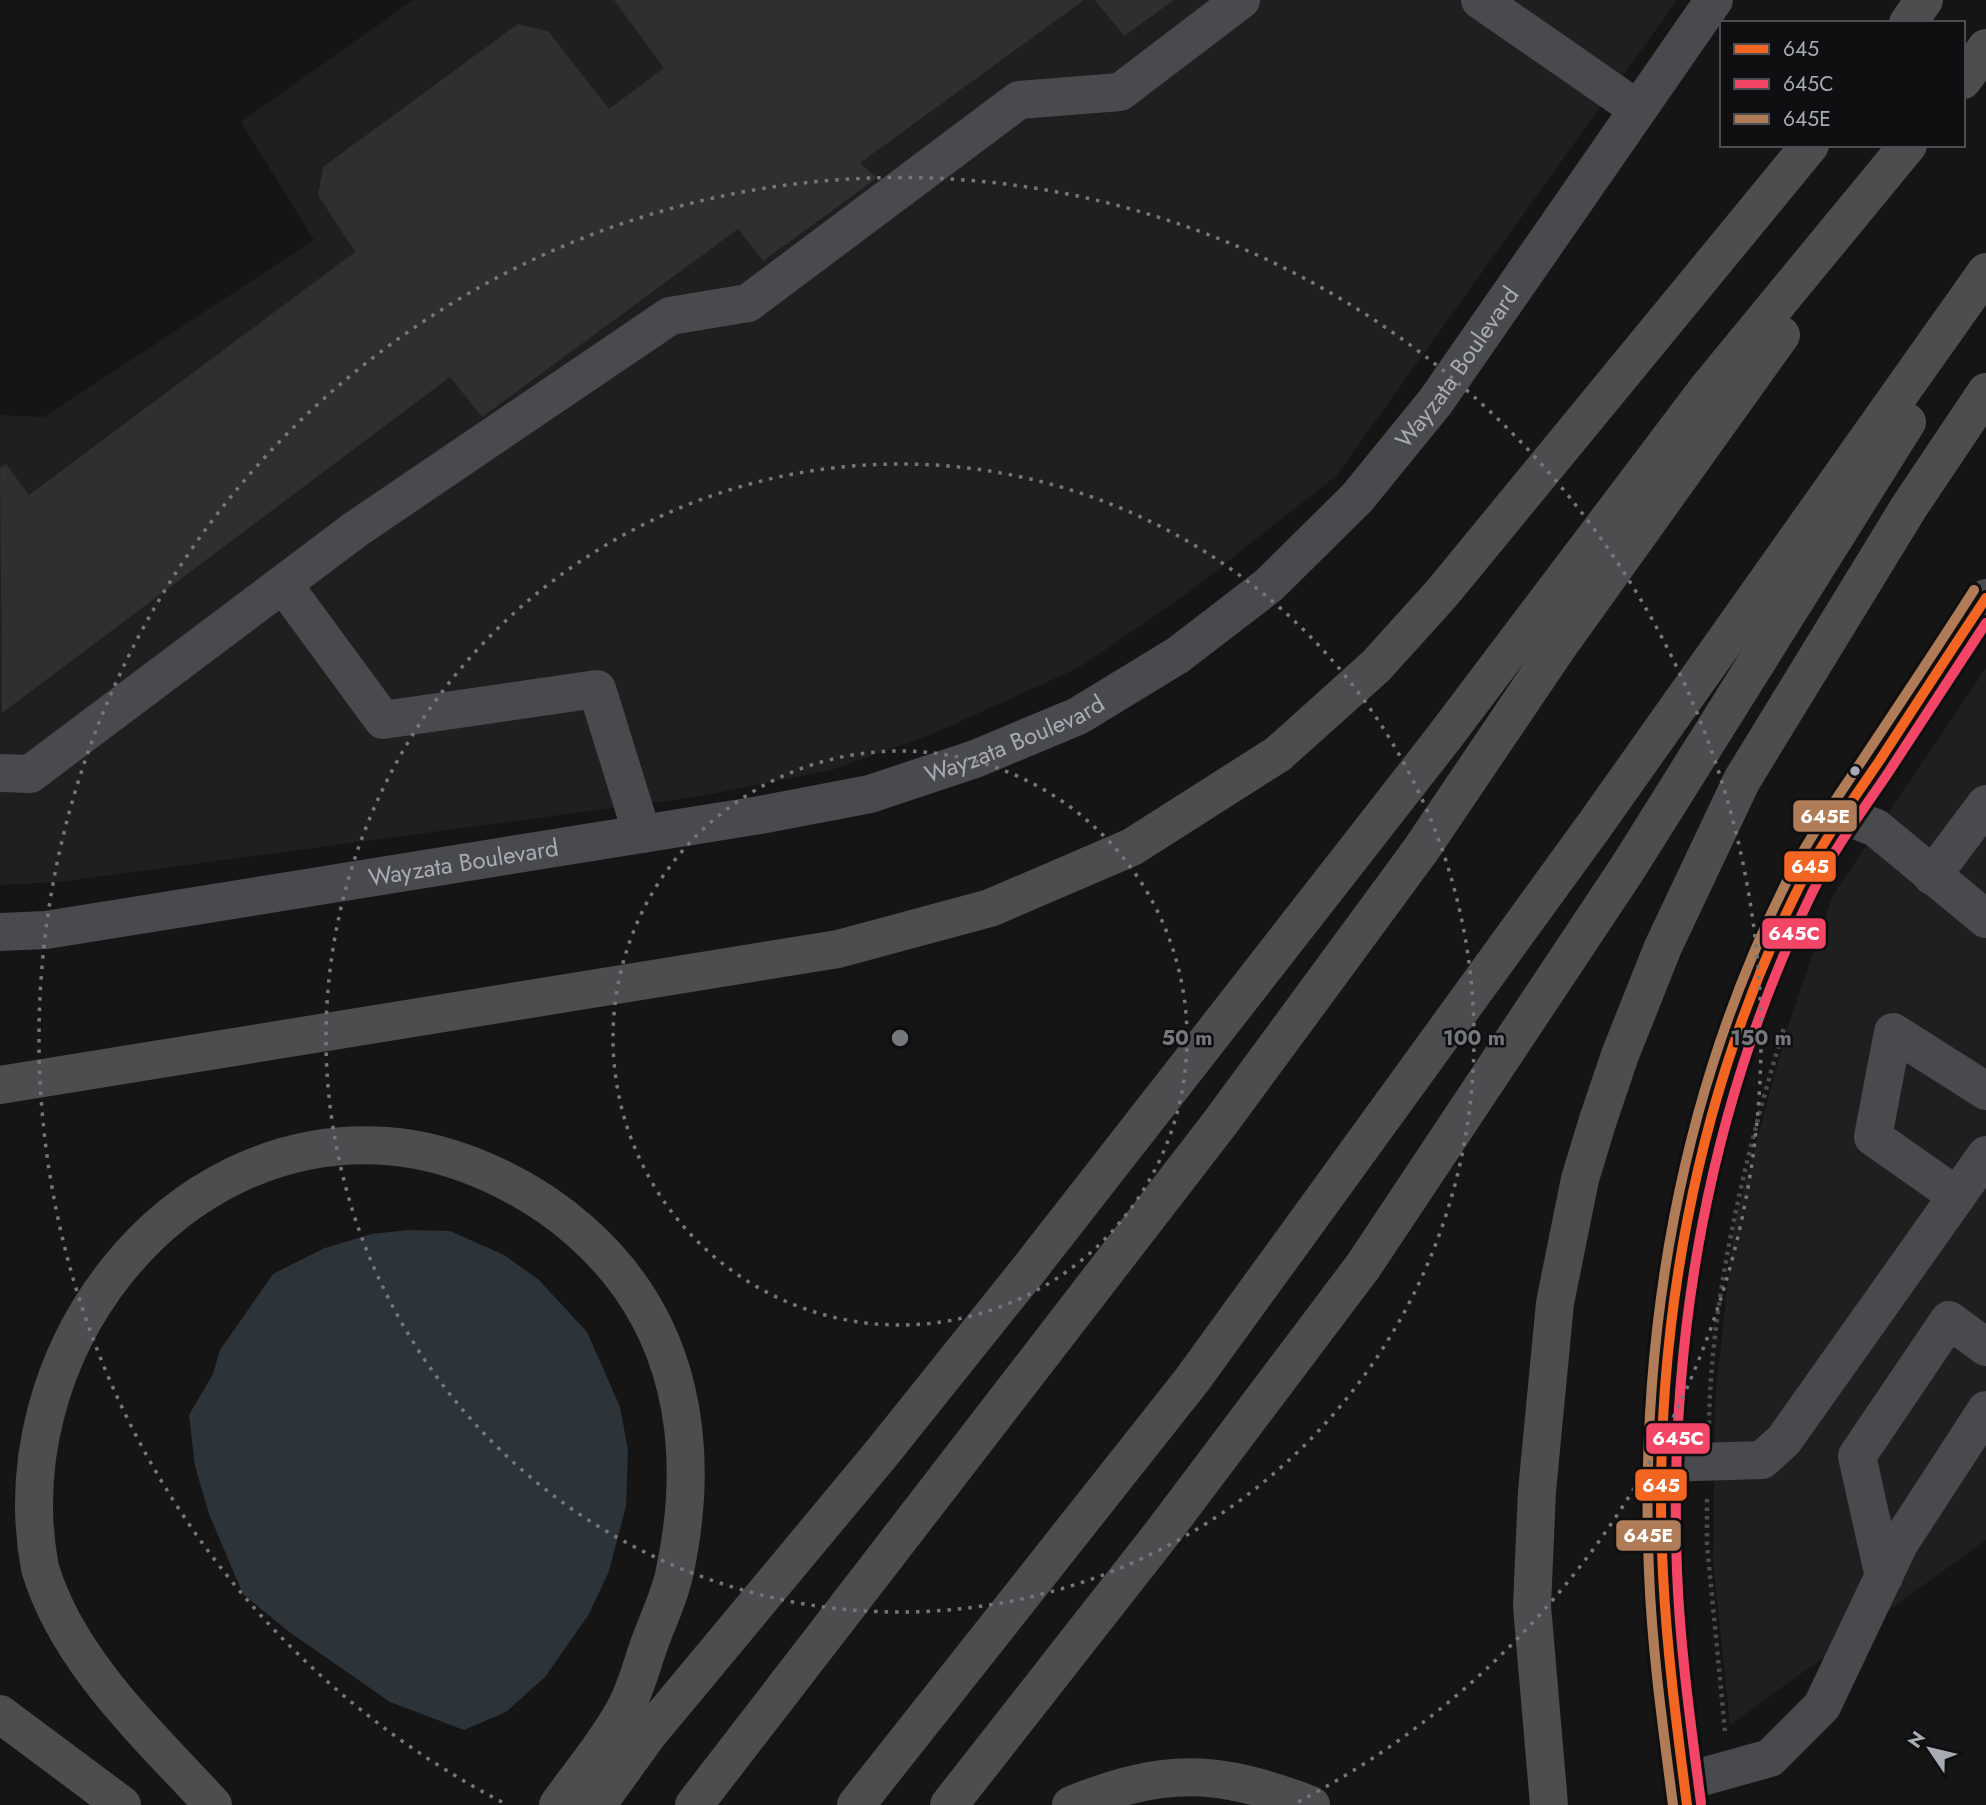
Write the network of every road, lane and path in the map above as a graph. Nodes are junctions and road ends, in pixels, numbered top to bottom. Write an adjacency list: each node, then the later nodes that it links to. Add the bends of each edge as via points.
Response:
1 (1241, 0): 13 (street, via 1120,92 1019,100 748,303 670,316)
2 (1480, 0): 6 (street)
3 (1714, 0): 6 (street, Wayzata Boulevard)
4 (1924, 0): 5 (highway)
5 (1909, 21)
6 (1636, 108): 18 (street, Wayzata Boulevard, via 1436,401 1357,498 1269,584 1178,655 1078,716 975,759 883,790)
7 (1808, 147): 23 (highway, via 1442,593 1376,666 1278,754 1132,847 990,908 838,949)
8 (1906, 147): 38 (highway, via 1707,388 1442,740 1030,1268 649,1732)
9 (1916, 147): 39 (highway, via 1555,651 1420,851 1228,1113)
10 (1986, 272): 40 (highway, via 1192,1380)
11 (1986, 296): 41 (highway, via 1629,866 1364,1265 1163,1532)
12 (1986, 392): 44 (highway, via 1909,507 1742,779 1663,947 1598,1120 1580,1179 1555,1303 1537,1491 1532,1606)
13 (283, 584): 15 (street, via 30,774); 18 (street, via 383,720 597,689)
14 (1986, 598): 17 (street)
15 (0, 773)
16 (1986, 804): 19 (street)
17 (1843, 815): 19 (street, via 1876,828); 30 (street, via 1776,935 1748,997 1716,1092 1682,1262)
18 (642, 834): 21 (street, Wayzata Boulevard, via 46,930)
19 (1932, 876): 20 (street)
20 (1986, 919)
21 (0, 932)
22 (1789, 1014): 29 (path, via 1744,1172 1720,1306)
23 (0, 1085)
24 (1986, 1091): 26 (street, via 1893,1032 1873,1137)
25 (1986, 1156): 26 (street)
26 (1957, 1196): 29 (street, via 1784,1440 1762,1460)
27 (1986, 1347): 31 (street, via 1949,1320 1857,1455)
28 (1986, 1410): 31 (street, via 1899,1544)
29 (1708, 1462): 30 (street); 33 (path, via 1707,1544)
30 (1663, 1463): 34 (street, via 1663,1596 1675,1733)
31 (1884, 1577): 33 (street, via 1822,1706 1770,1758)
32 (0, 1714): 35 (highway)
33 (1729, 1770): 34 (street)
34 (1686, 1794)
35 (122, 1805)
36 (213, 1805): 37 (highway, via 76,1645 41,1573 26,1500 34,1416 58,1347 76,1313 149,1230 208,1186 244,1169 276,1158 360,1146 431,1152 539,1200 591,1241 636,1292 665,1353 684,1419 688,1460 687,1503 673,1580 625,1709)
37 (558, 1805)
38 (597, 1805)
39 (694, 1805)
40 (856, 1805)
41 (948, 1805)
42 (1071, 1805): 43 (highway, via 1123,1784 1186,1776 1223,1778)
43 (1311, 1805)
44 (1549, 1805)

